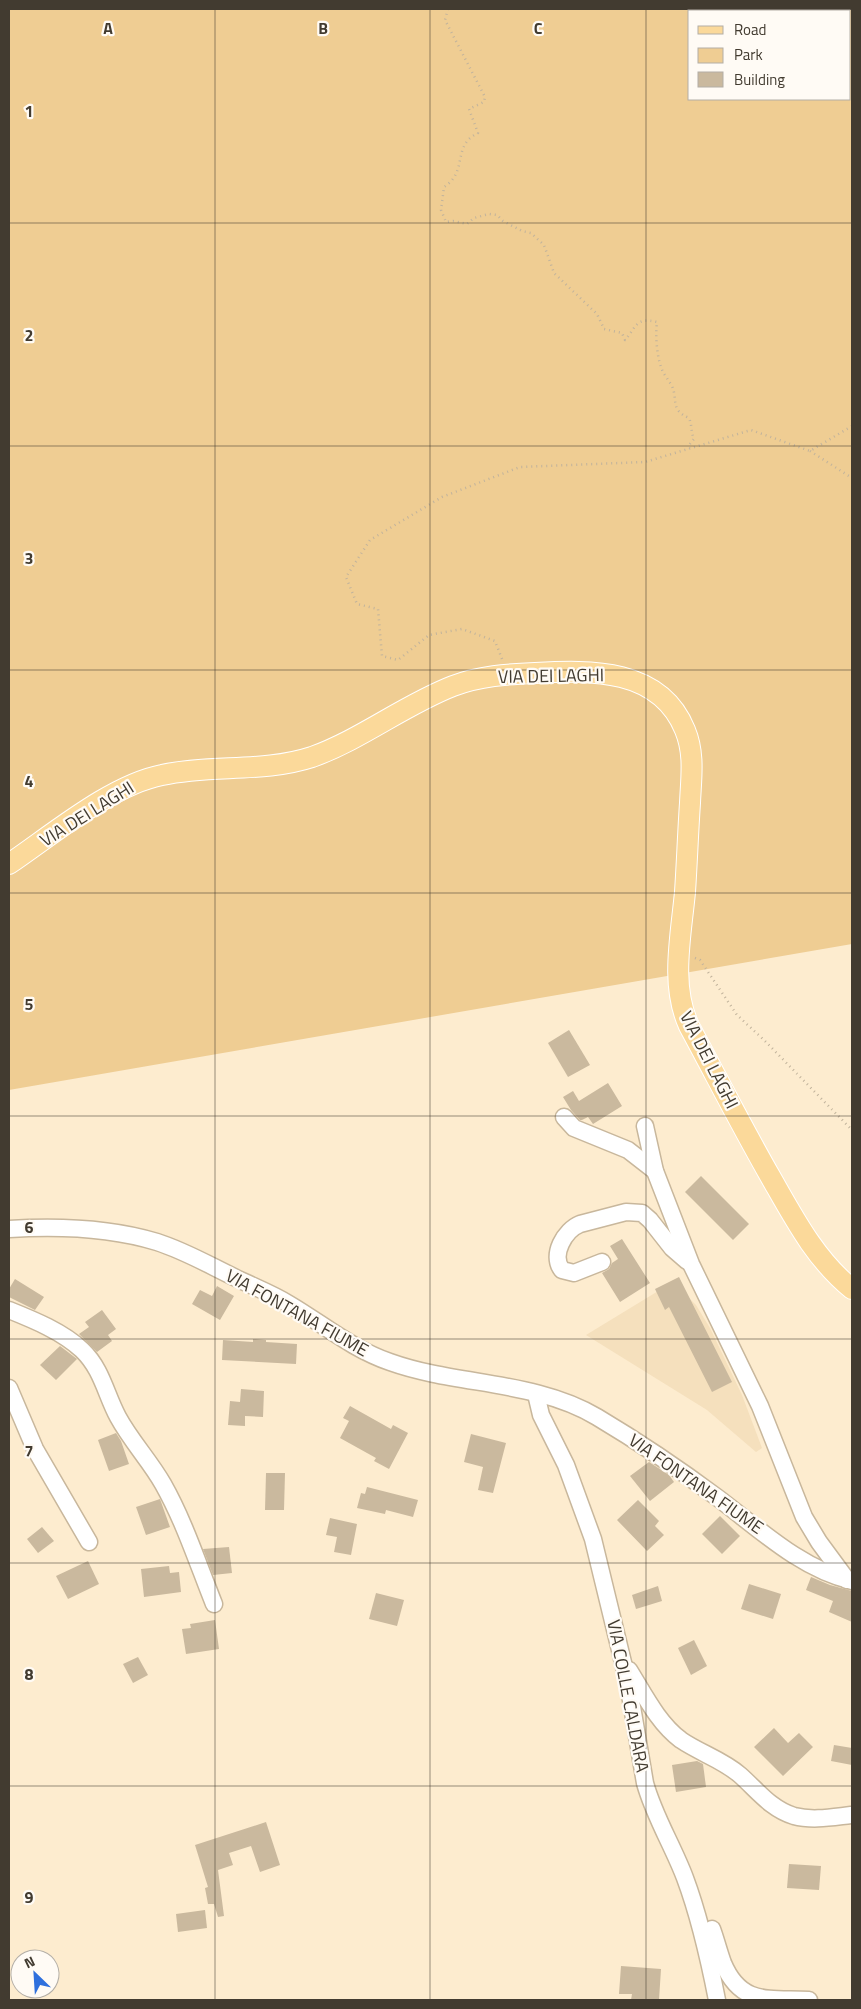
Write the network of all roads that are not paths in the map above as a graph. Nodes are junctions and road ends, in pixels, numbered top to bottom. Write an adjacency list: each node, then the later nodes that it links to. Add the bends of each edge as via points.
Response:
1 (9, 864): 8 (main road, VIA DEI LAGHI, via 109,796 136,783 177,772 296,762 342,744 420,701 470,680 576,672 612,675 653,690 678,716 689,742 692,767 678,977 682,1008 751,1142 802,1231 819,1256)
2 (564, 1117): 4 (street, via 574,1128 628,1150)
3 (645, 1126): 4 (street)
4 (655, 1171): 7 (street)
5 (9, 1229): 11 (street, VIA FONTANA FIUME, via 86,1231 158,1243 193,1256 274,1296 376,1356 431,1374)
6 (602, 1262): 7 (street, via 574,1272 562,1270 558,1258 567,1233 580,1224 636,1211 646,1216 666,1241)
7 (691, 1264): 13 (street, via 757,1399 804,1517)
8 (852, 1289)
9 (9, 1310): 14 (street, via 64,1337 90,1358 120,1420 168,1494)
10 (9, 1388): 12 (street, via 31,1441)
11 (532, 1393): 13 (street, VIA FONTANA FIUME, via 570,1403 595,1416 674,1467 792,1553 821,1570); 15 (street, VIA COLLE CALDARA, via 586,1516)
12 (89, 1542)
13 (850, 1581)
14 (214, 1604)
15 (624, 1663): 16 (street, via 673,1733 733,1770 776,1808 808,1819); 17 (street, VIA COLLE CALDARA, via 648,1794)
16 (851, 1815)
17 (692, 1898): 18 (street, VIA COLLE CALDARA); 19 (street, via 708,1920 726,1970 740,1989 755,1996)
18 (717, 2000)
19 (809, 2000)

